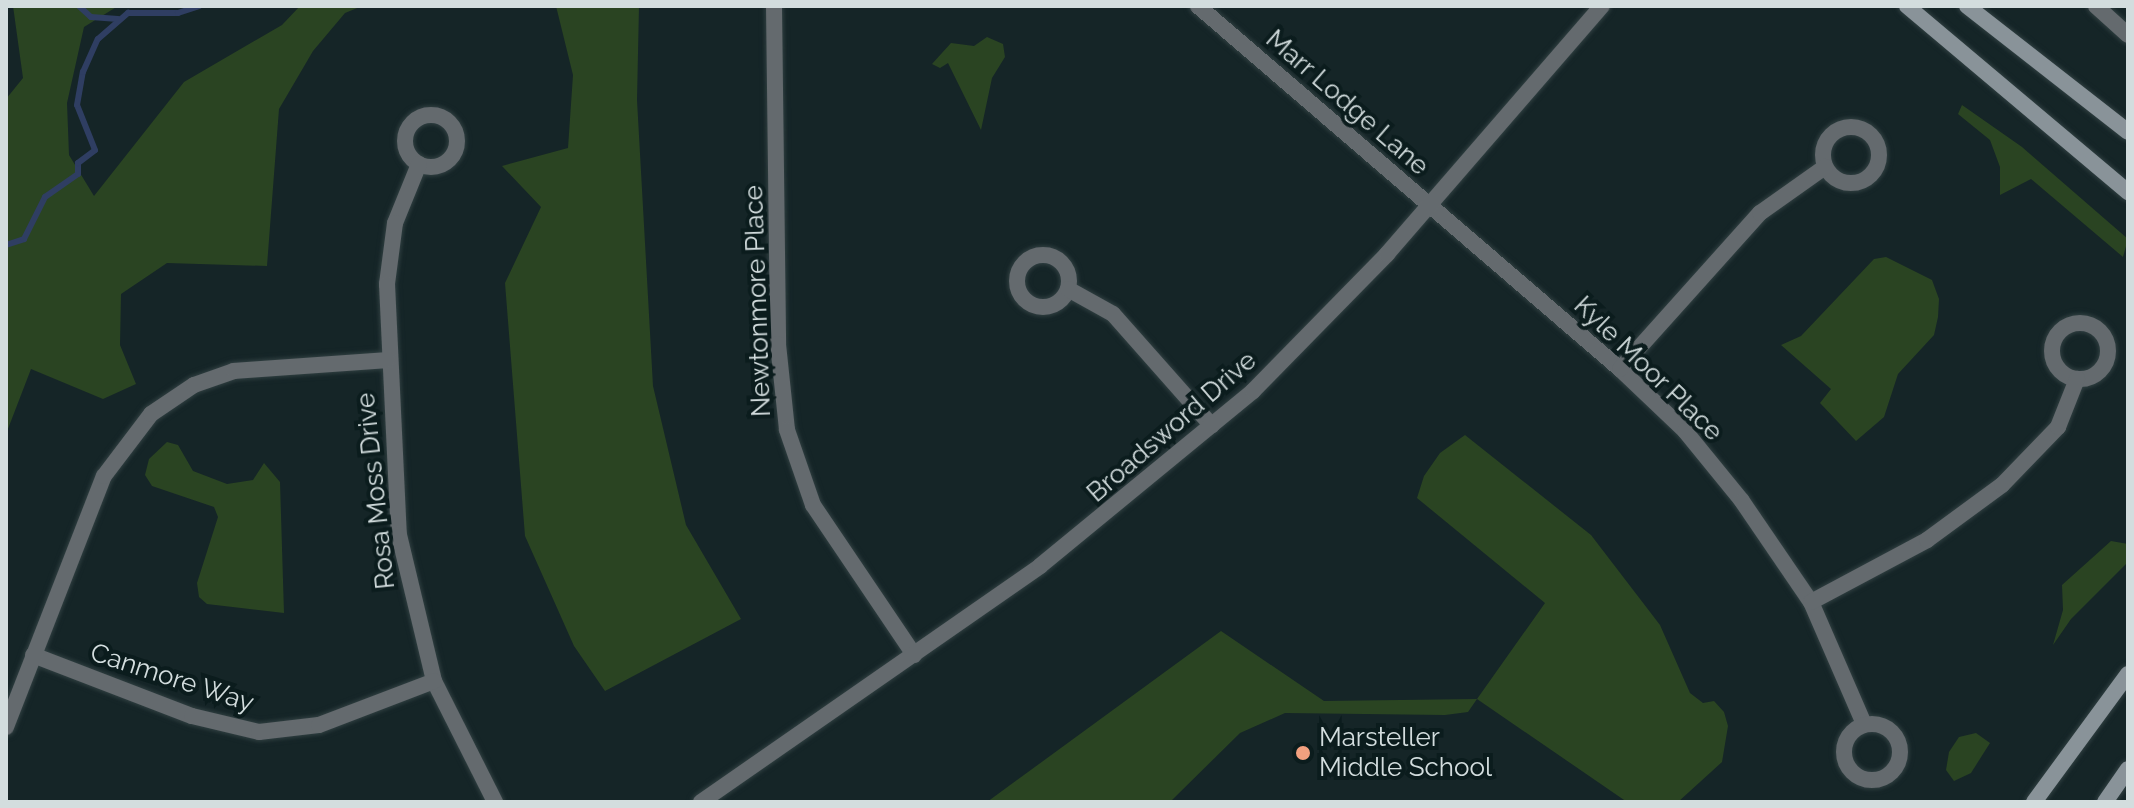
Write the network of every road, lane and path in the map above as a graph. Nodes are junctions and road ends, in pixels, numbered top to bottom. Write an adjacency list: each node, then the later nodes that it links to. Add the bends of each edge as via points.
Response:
1 (774, 6): 20 (street, Newtonmore Place, via 778,344 787,430 813,505)
2 (1198, 6): 12 (street, Marr Lodge Lane)
3 (1907, 6): 11 (street)
4 (1967, 6): 8 (street)
5 (2096, 6): 7 (street)
6 (1592, 9): 12 (street, Broadsword Drive)
7 (2128, 35)
8 (2128, 132)
9 (419, 164): 14 (street, Rosa Moss Drive, via 390,242)
10 (1825, 167): 15 (street, via 1760,213)
11 (2128, 192)
12 (1429, 206): 15 (street, Kyle Moor Place); 17 (street, Broadsword Drive, via 1306,340)
13 (1068, 289): 17 (street, via 1113,314)
14 (388, 360): 19 (street, via 234,371 194,385 151,414 104,476); 22 (street, Rosa Moss Drive, via 399,535)
15 (1620, 369): 18 (street, Kyle Moor Place, via 1694,443)
16 (2077, 379): 18 (street, via 2058,427 2002,485 1927,540)
17 (1212, 426): 20 (street, Broadsword Drive, via 1110,513)
18 (1811, 602): 23 (street, Kyle Moor Place)
19 (33, 655): 22 (street, Canmore Way, via 192,716 259,732 319,725); 24 (street)
20 (914, 655): 27 (street, Broadsword Drive)
21 (2128, 674): 28 (street)
22 (434, 681): 26 (street, Rosa Moss Drive)
23 (1864, 724)
24 (6, 727)
25 (2128, 769): 29 (street)
26 (495, 802)
27 (701, 802)
28 (2034, 802)
29 (2105, 802)

